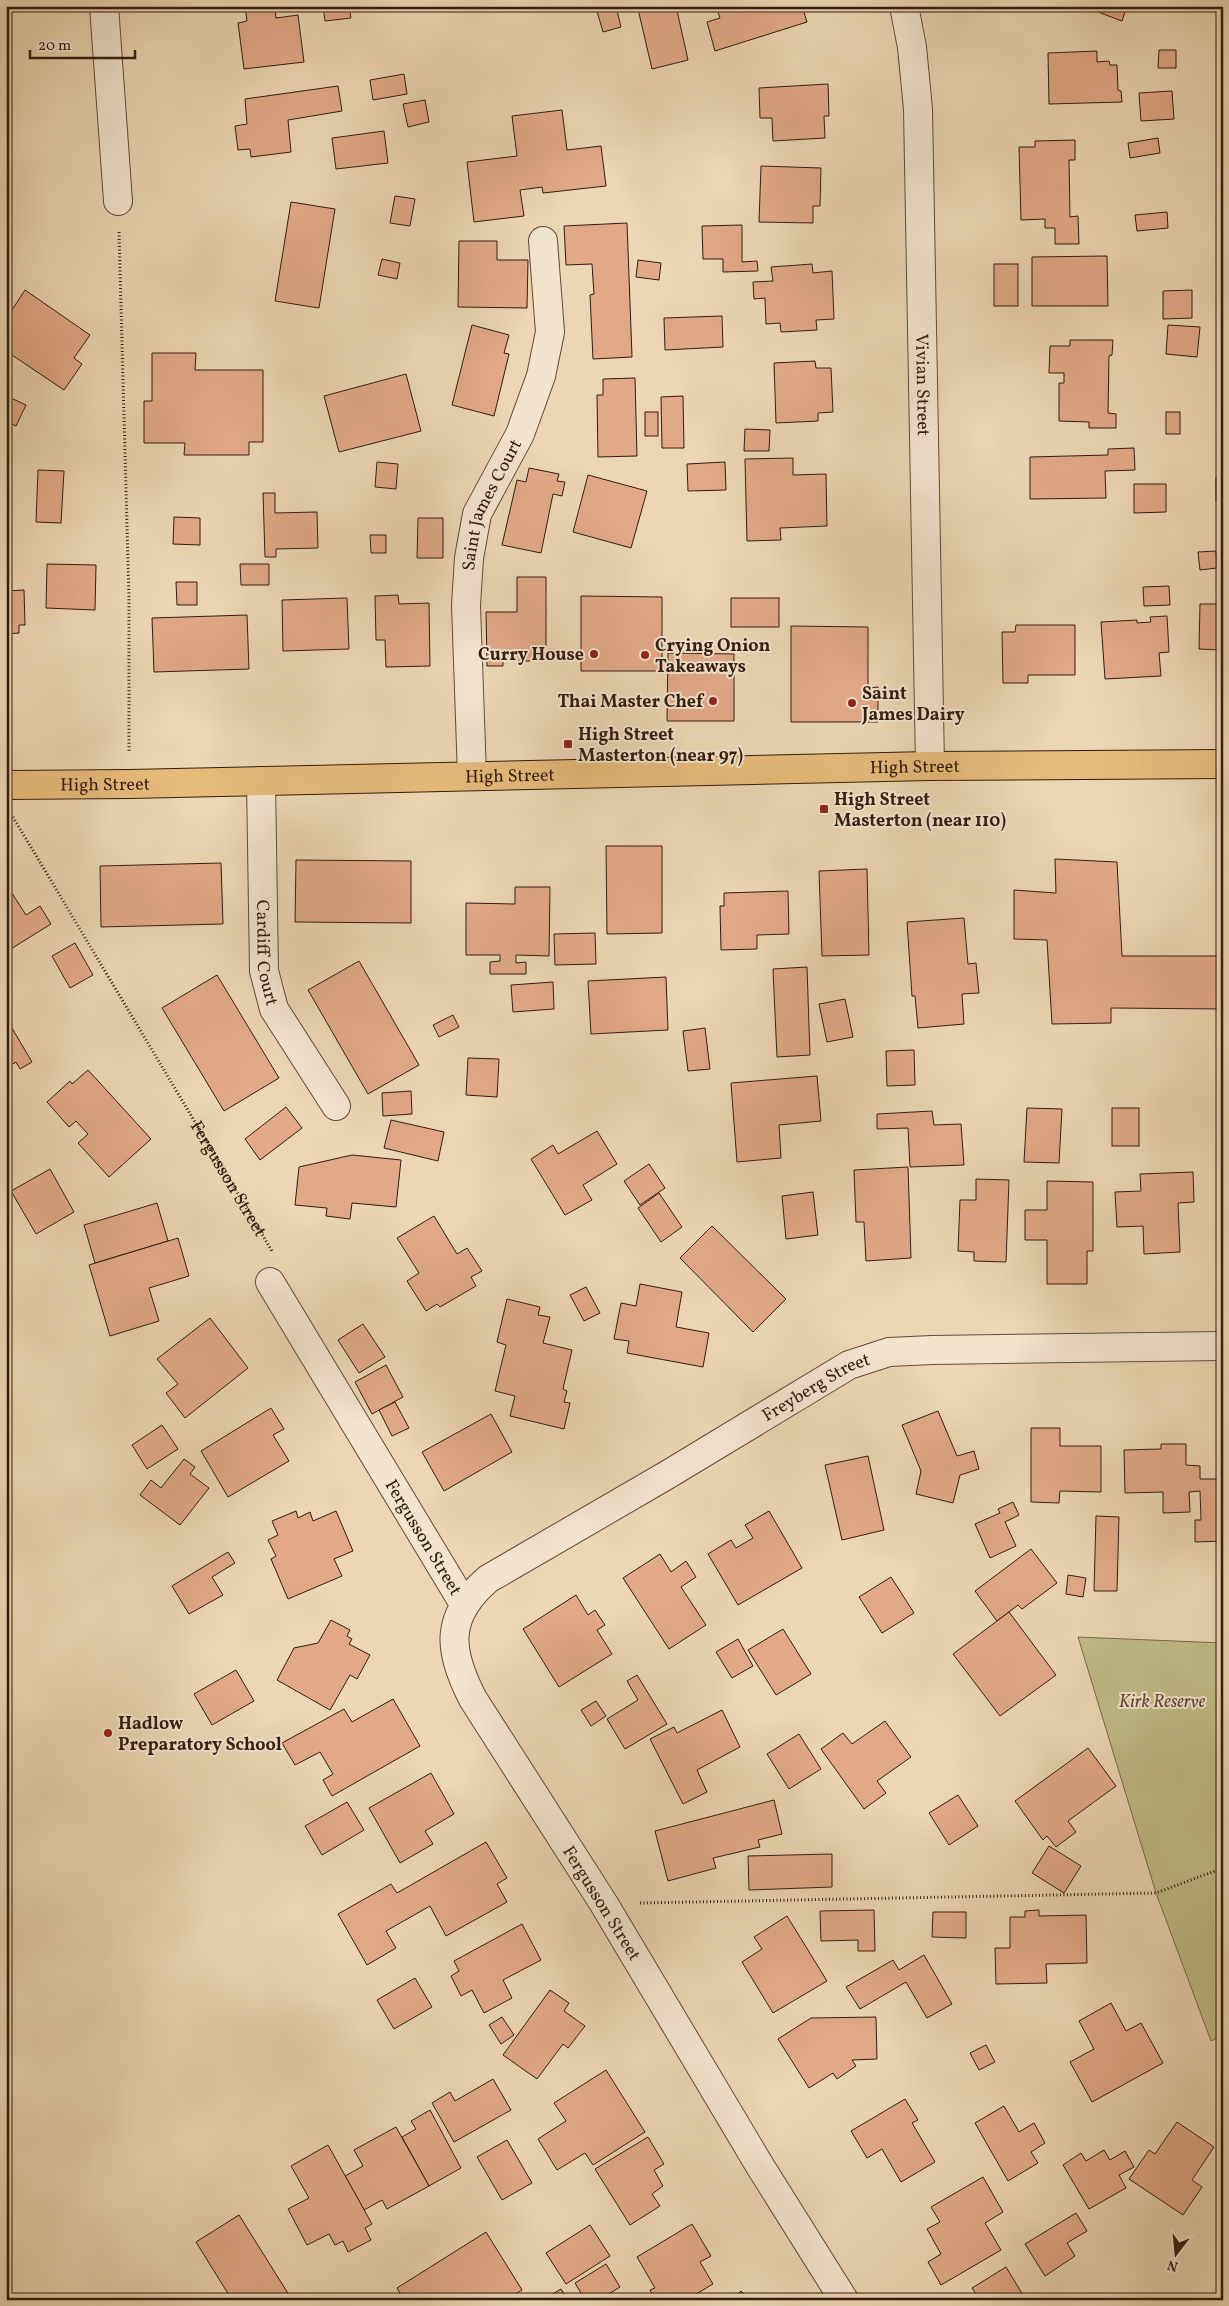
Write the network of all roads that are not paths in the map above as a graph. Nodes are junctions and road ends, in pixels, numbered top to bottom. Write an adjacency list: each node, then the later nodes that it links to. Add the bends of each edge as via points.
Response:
1 (104, 6): 3 (street)
2 (904, 6): 6 (street, Vivian Street, via 918,109)
3 (118, 201)
4 (543, 241): 7 (street, Saint James Court, via 550,332 541,376 520,434 477,514 469,558 466,605)
5 (1223, 764): 6 (highway, High Street)
6 (930, 766): 7 (highway, High Street)
7 (472, 776): 8 (highway, High Street)
8 (261, 781): 9 (highway, High Street); 10 (street, Cardiff Court, via 264,971 274,1009)
9 (6, 785)
10 (336, 1106)
11 (270, 1282): 13 (street, Fergusson Street)
12 (1223, 1346): 13 (street, Freyberg Street, via 924,1350 889,1352 849,1365 488,1579)
13 (464, 1604): 14 (street, Fergusson Street, via 455,1633 456,1660 473,1700 604,1904)
14 (844, 2300)

